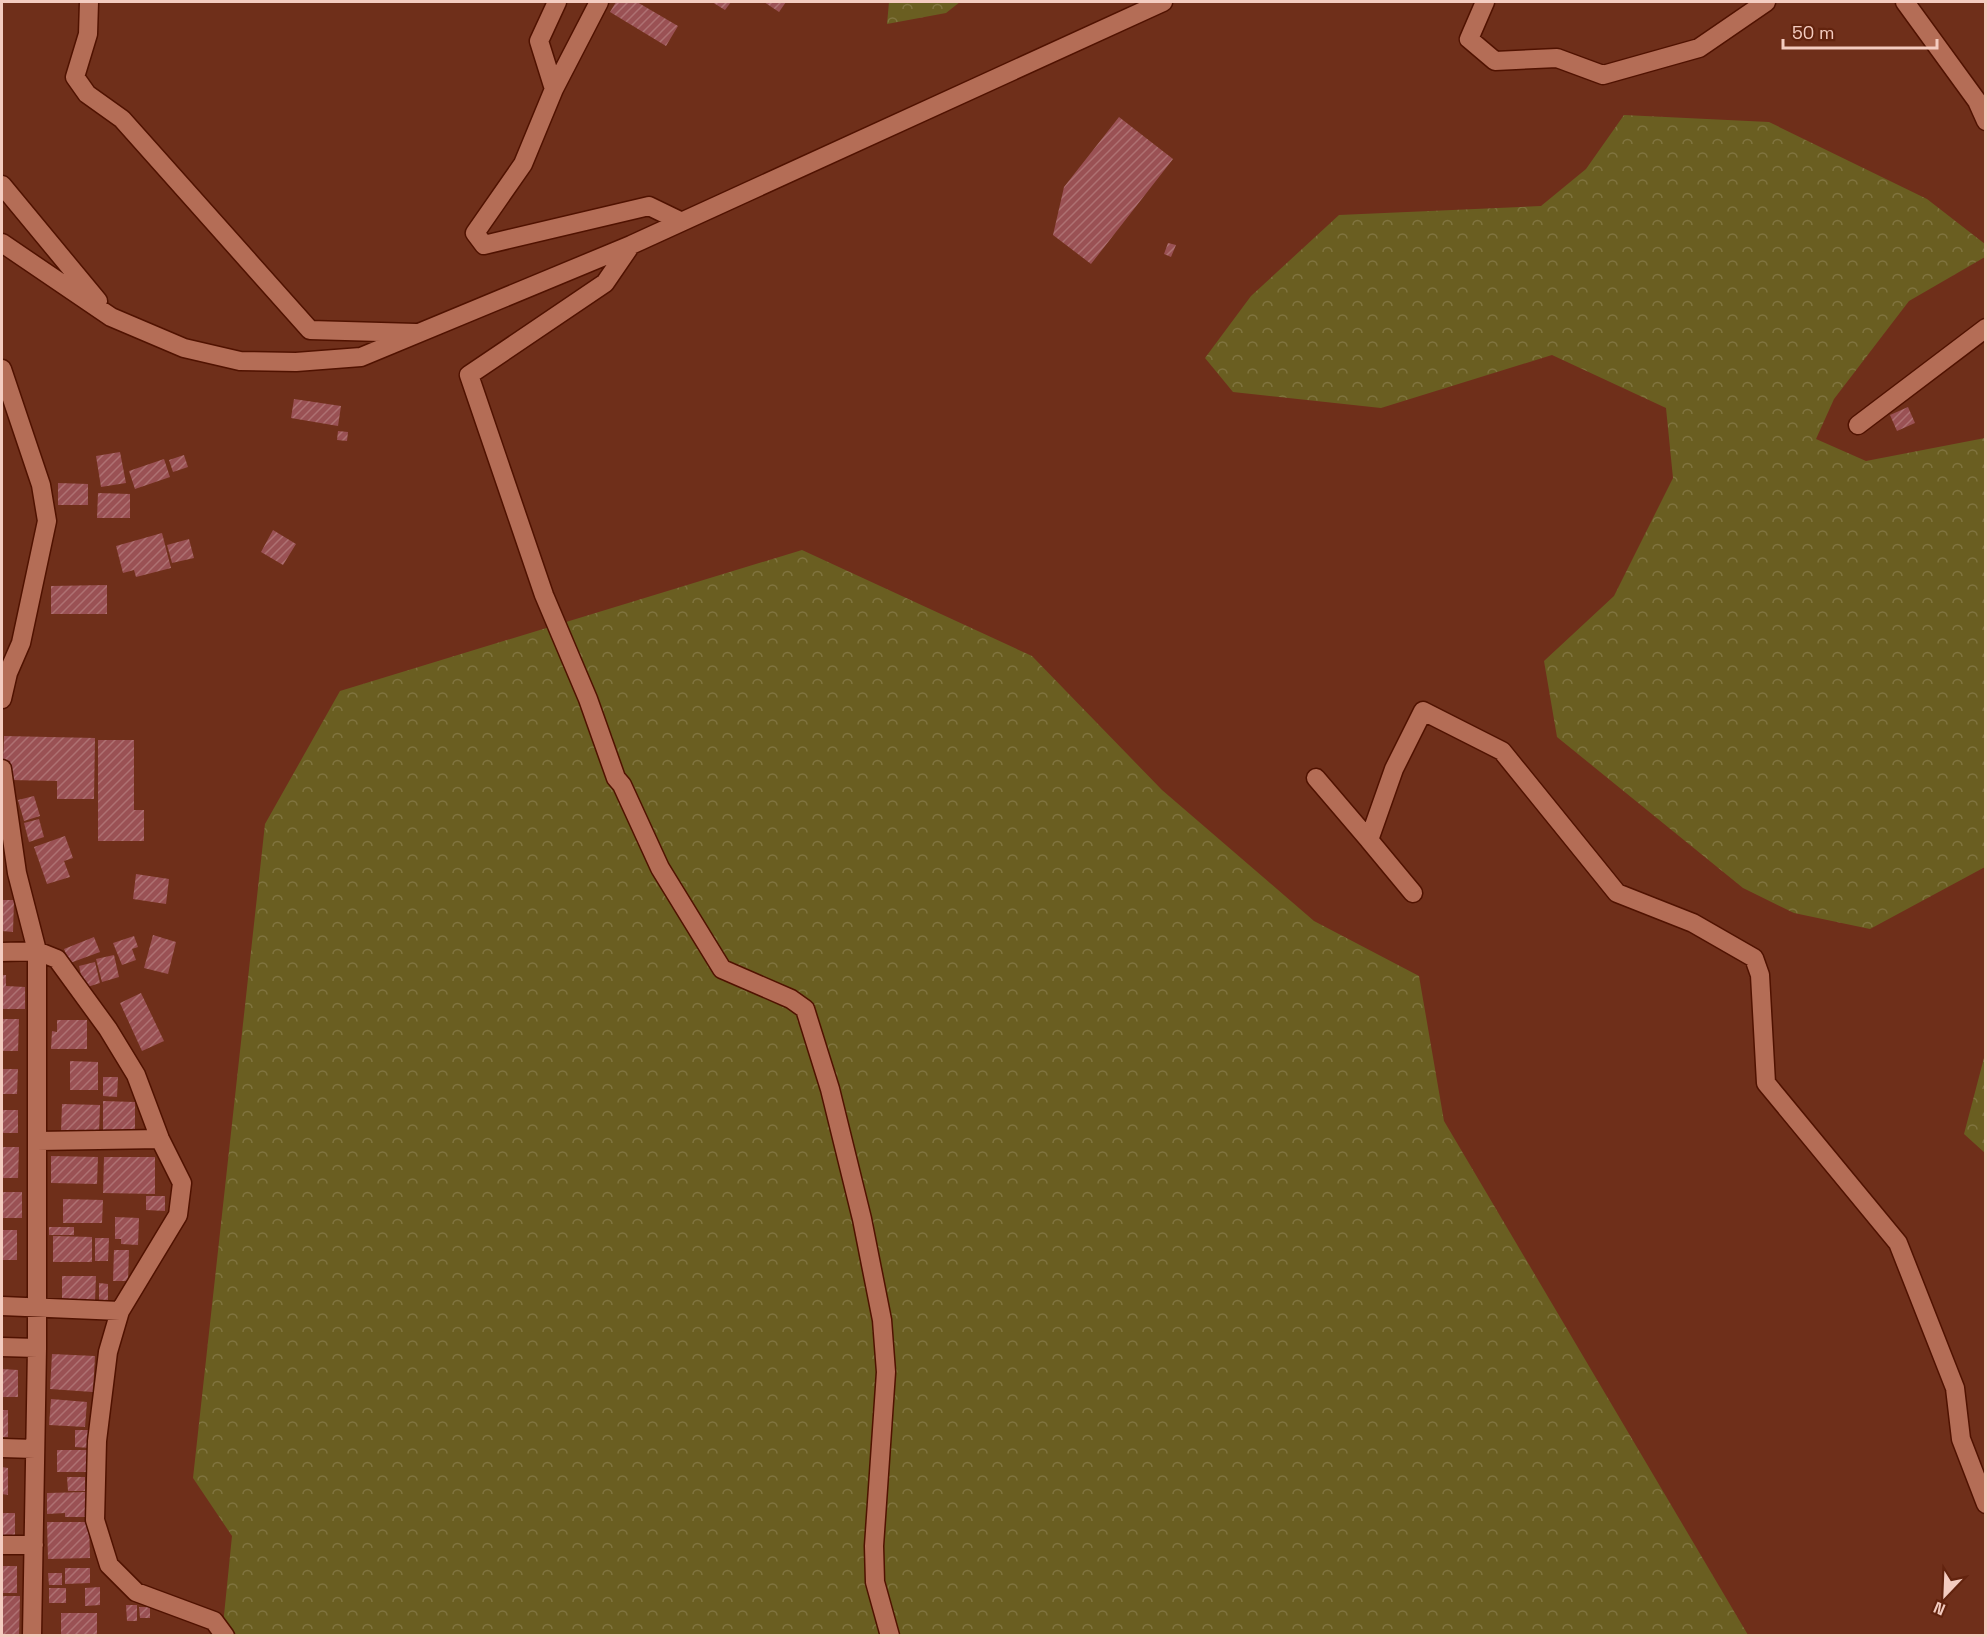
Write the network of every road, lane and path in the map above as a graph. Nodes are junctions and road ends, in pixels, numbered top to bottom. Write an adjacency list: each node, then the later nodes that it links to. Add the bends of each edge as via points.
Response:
1 (89, 2): 16 (street, via 88,34 75,77 87,94 122,118 310,330)
2 (557, 2): 8 (street, via 539,41)
3 (599, 2): 8 (street)
4 (1163, 2): 11 (street)
5 (1485, 2): 6 (street, via 1469,39 1496,61 1557,58 1603,75 1699,48)
6 (1766, 2)
7 (1905, 2): 9 (street, via 1977,101)
8 (554, 89): 11 (street, via 523,164 475,233 484,245 649,206)
9 (1986, 121)
10 (2, 185): 14 (street)
11 (680, 221): 13 (street)
12 (2, 243): 14 (street)
13 (631, 246): 16 (street); 40 (street, via 605,283 469,375 544,595 616,778 660,868 722,969 805,1009 833,1100 882,1320 886,1372 874,1546 875,1582)
14 (111, 317): 16 (street, via 184,348 240,362 361,357)
15 (1986, 328): 18 (street)
16 (423, 333)
17 (2, 369): 19 (street, via 41,485 47,521 21,643)
18 (1858, 425)
19 (2, 699)
20 (2, 769): 24 (street, via 16,873)
21 (1316, 778): 22 (street)
22 (1369, 840): 23 (street); 35 (street, via 1394,769 1423,711 1502,751 1617,893 1693,923 1754,958 1760,975 1766,1083 1898,1243 1955,1388 1961,1439)
23 (1413, 893)
24 (37, 951): 25 (street); 26 (street, via 57,959 108,1029 136,1075); 27 (street)
25 (2, 952)
26 (160, 1139): 27 (street); 30 (street, via 183,1184 177,1215)
27 (37, 1141): 29 (street)
28 (2, 1306): 29 (street)
29 (37, 1306): 30 (street); 32 (street)
30 (120, 1311): 39 (street, via 108,1352 97,1441 95,1520 109,1566 136,1592 214,1621)
31 (2, 1347): 32 (street)
32 (37, 1348): 34 (street)
33 (2, 1448): 34 (street)
34 (35, 1449): 37 (street)
35 (1986, 1504)
36 (2, 1545): 37 (street)
37 (34, 1545): 38 (street)
38 (32, 1635)
39 (225, 1635)
40 (890, 1635)

